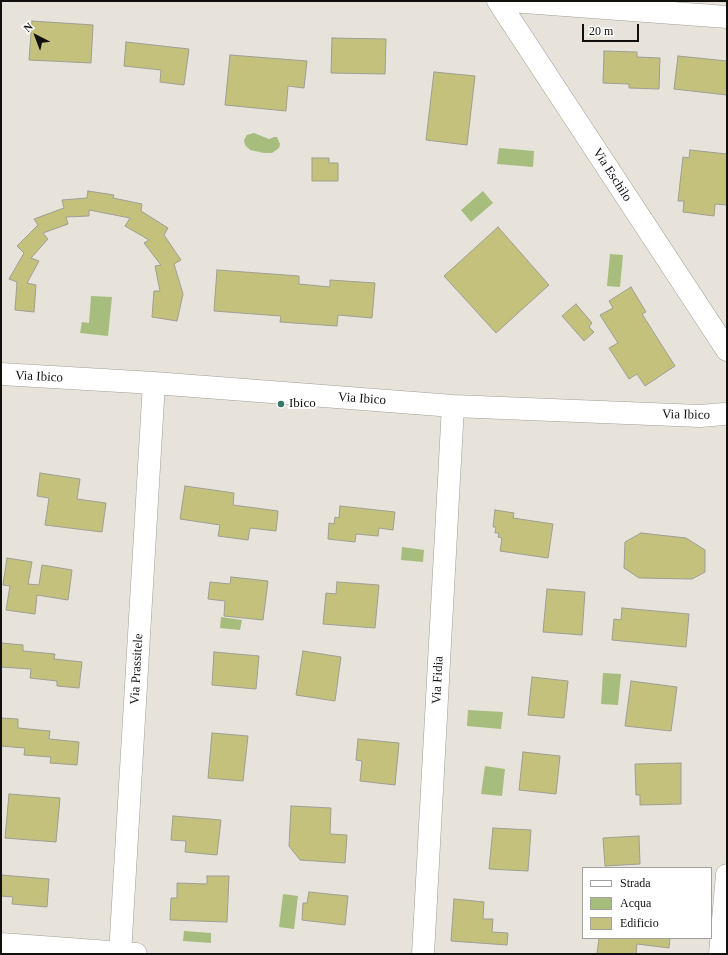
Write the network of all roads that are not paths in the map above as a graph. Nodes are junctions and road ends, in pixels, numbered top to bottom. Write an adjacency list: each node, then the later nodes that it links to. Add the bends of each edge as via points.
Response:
1 (498, 1): 4 (street, Via Eschilo)
2 (510, 1): 3 (street)
3 (727, 16)
4 (727, 350)
5 (1, 374): 6 (street, Via Ibico)
6 (154, 383): 7 (street, Via Ibico); 11 (street, Via Prassitele)
7 (453, 406): 8 (street, Via Ibico); 12 (street, Via Fidia)
8 (726, 417)
9 (727, 875): 13 (street)
10 (1, 944): 11 (street)
11 (125, 954)
12 (423, 954)
13 (720, 954)

